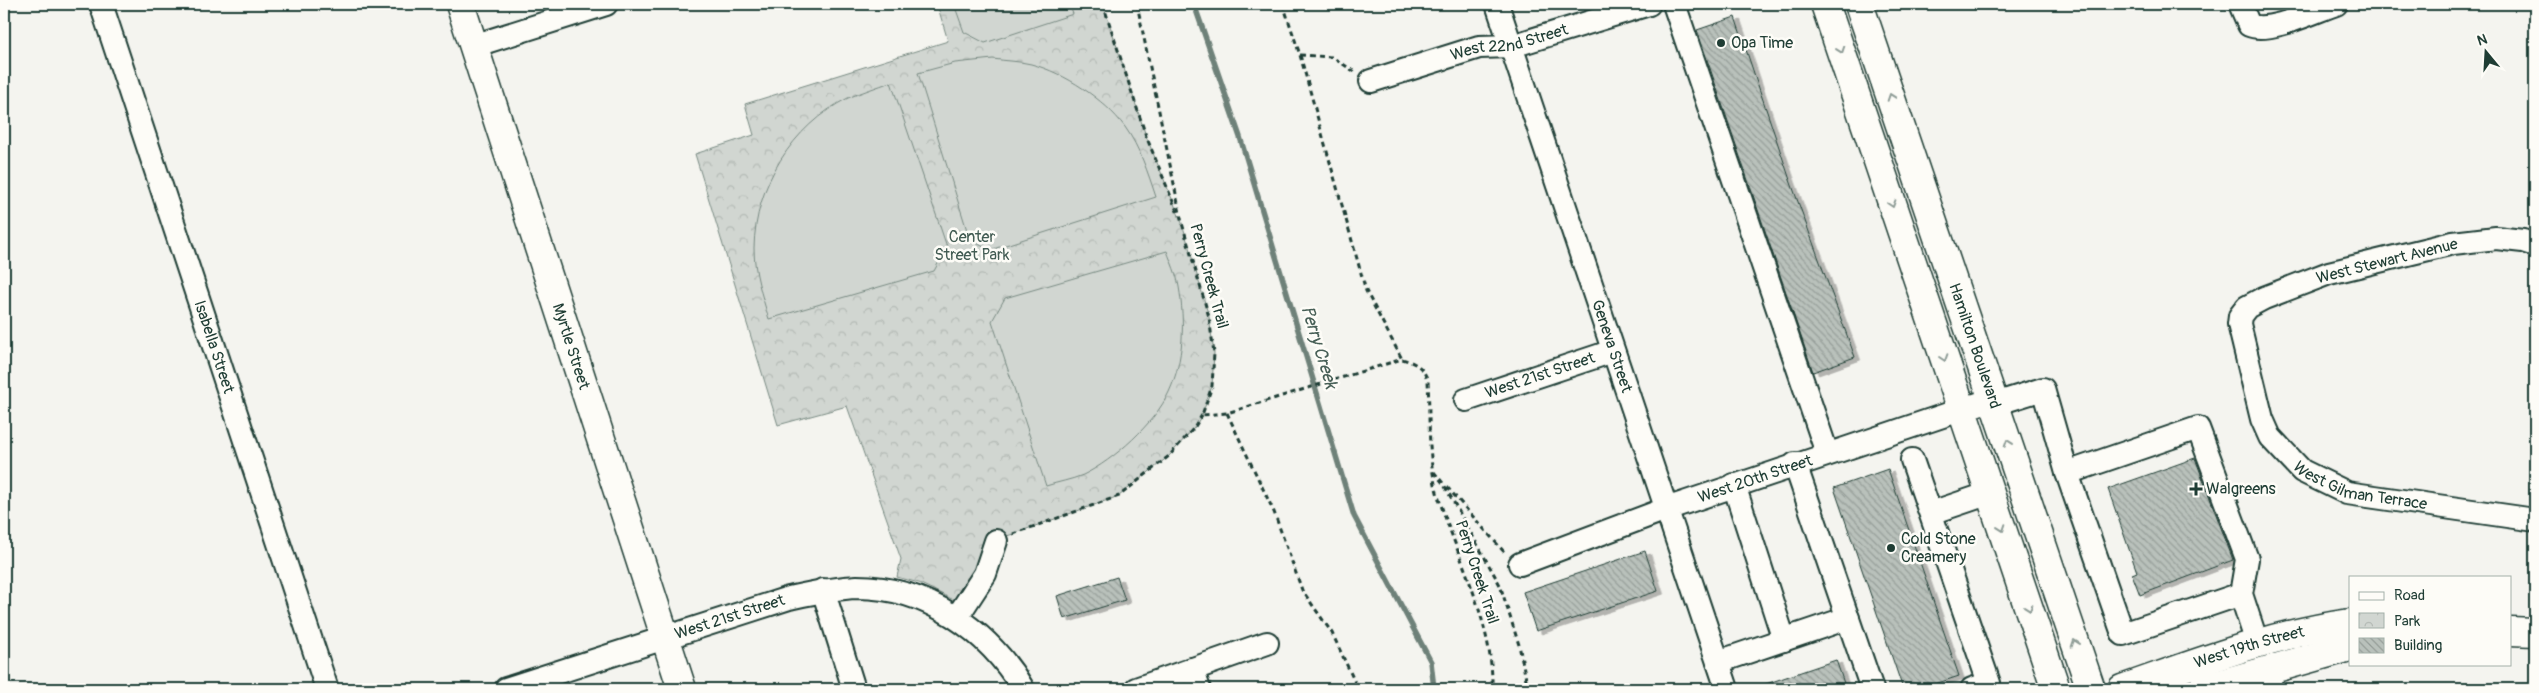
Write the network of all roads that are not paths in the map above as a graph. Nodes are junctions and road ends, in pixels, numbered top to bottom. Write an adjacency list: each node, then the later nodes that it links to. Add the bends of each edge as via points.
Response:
1 (100, 4): 47 (street, Isabella Street)
2 (460, 4): 11 (main road, Myrtle Street)
3 (606, 4): 11 (street)
4 (1497, 4): 12 (street, Geneva Street)
5 (1649, 4): 12 (street, West 22nd Street)
6 (1674, 4): 20 (street)
7 (1825, 4): 19 (main road, Hamilton Boulevard, one-way to 19)
8 (1859, 4): 18 (main road, Hamilton Boulevard, one-way to 8)
9 (2240, 4): 10 (street, via 2249,25 2257,29)
10 (2336, 4)
11 (473, 46): 39 (main road, Myrtle Street)
12 (1512, 46): 13 (street, West 22nd Street, via 1479,47); 15 (street, Geneva Street)
13 (1371, 81)
14 (2535, 245): 16 (street, West Stewart Avenue, via 2496,238 2454,243 2329,273 2264,298 2247,307 2240,316 2239,324)
15 (1613, 351): 17 (street, West 21st Street); 26 (street, Geneva Street)
16 (2250, 367): 28 (street, West Gilman Terrace, via 2262,419 2270,437 2302,471 2347,493)
17 (1466, 400)
18 (1994, 401): 19 (street, West 20th Street); 23 (street, West 20th Street, via 2043,389); 57 (main road, Hamilton Boulevard, one-way to 18)
19 (1961, 409): 20 (street, West 20th Street); 25 (main road, Hamilton Boulevard)
20 (1827, 453): 22 (street, West 20th Street)
21 (1912, 460): 27 (street)
22 (1795, 464): 24 (street, West 20th Street); 34 (street)
23 (2067, 474): 32 (street, via 2123,634); 32 (street, via 2198,428 2247,560)
24 (1734, 485): 26 (street, West 20th Street); 40 (street)
25 (1990, 493): 27 (street); 56 (main road, Hamilton Boulevard, one-way to 56)
26 (1666, 509): 30 (street, West 20th Street); 44 (street, Geneva Street)
27 (1931, 513): 55 (street, via 1989,683)
28 (2535, 520)
29 (996, 540): 33 (street, via 985,574)
30 (1520, 564)
31 (823, 590): 33 (street, West 21st Street, via 858,587 889,591 933,605); 39 (street, West 21st Street); 50 (street)
32 (2241, 594): 42 (street)
33 (956, 617): 51 (street, West 21st Street, via 986,640 1009,666)
34 (1848, 618): 40 (street); 54 (street)
35 (2349, 623): 42 (main road, West 19th Street)
36 (2349, 628): 46 (main road, via 2273,658)
37 (2512, 631): 38 (main road)
38 (2535, 632)
39 (665, 638): 48 (street, West 21st Street); 49 (main road, Myrtle Street)
40 (1784, 640): 44 (street)
41 (1267, 643): 45 (street)
42 (2257, 643): 58 (main road, West 19th Street); 59 (main road, via 2244,664)
43 (2349, 646): 46 (main road, West 19th Street)
44 (1718, 662): 53 (street, Geneva Street)
45 (1196, 679): 52 (street)
46 (2269, 680): 60 (main road, West 19th Street)
47 (327, 689)
48 (506, 689)
49 (682, 689)
50 (854, 689)
51 (1023, 689)
52 (1136, 689)
53 (1727, 689)
54 (1872, 689)
55 (1972, 689)
56 (2056, 689)
57 (2091, 689)
58 (2122, 689)
59 (2190, 689)
60 (2202, 689)

